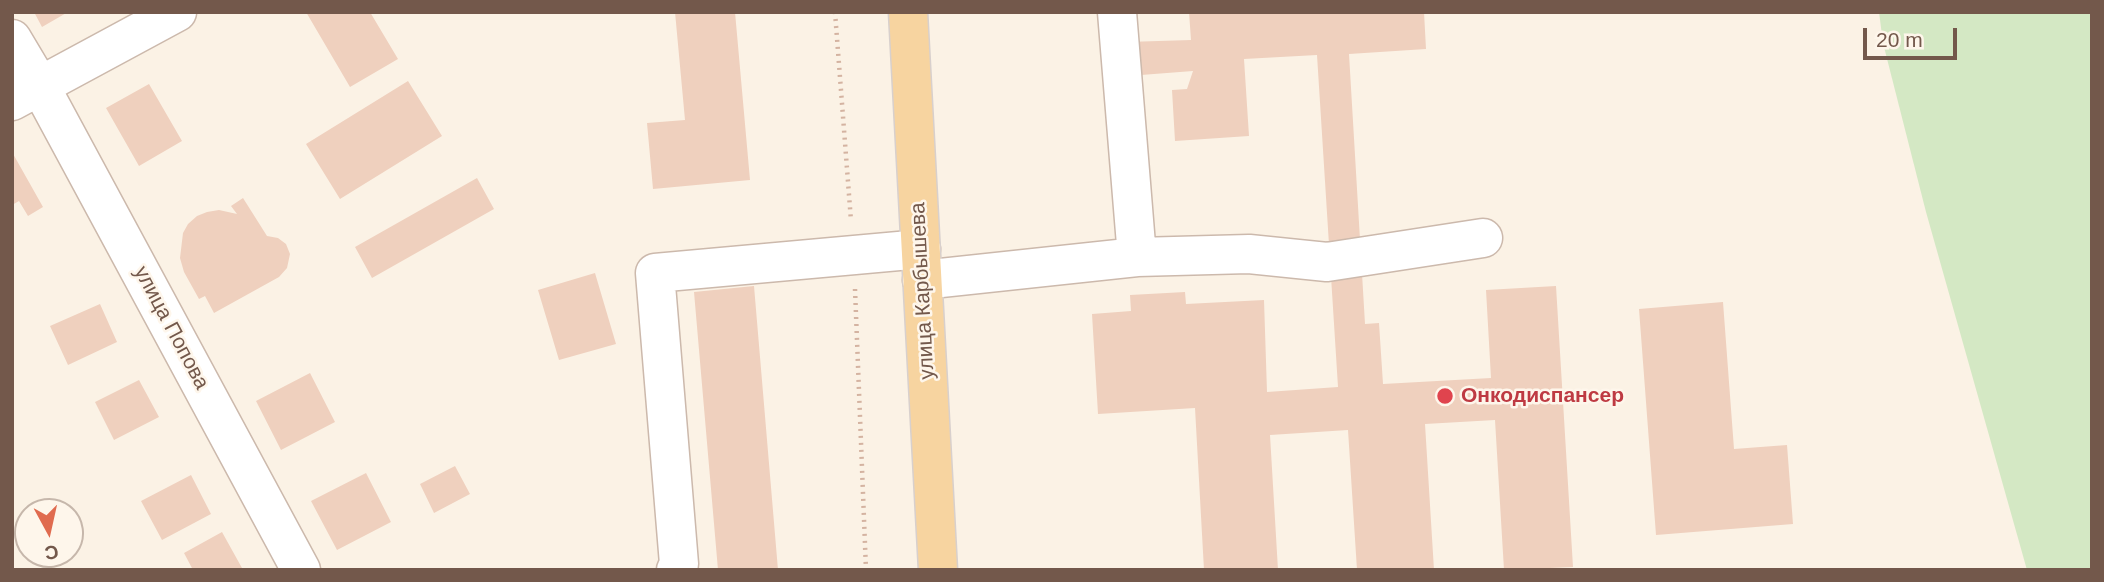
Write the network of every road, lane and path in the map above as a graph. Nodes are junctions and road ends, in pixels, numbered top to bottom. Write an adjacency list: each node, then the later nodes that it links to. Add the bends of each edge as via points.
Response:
1 (177, 12): 5 (street)
2 (908, 12): 8 (main road, улица Карбышева)
3 (1117, 12): 7 (street)
4 (12, 39): 5 (street, улица Попова)
5 (26, 94): 9 (street, улица Попова)
6 (1483, 238): 7 (street, via 1327,262 1249,254)
7 (1137, 257): 8 (street)
8 (921, 265): 10 (street, via 655,273); 11 (main road, улица Карбышева)
9 (301, 570)
10 (677, 570)
11 (938, 570)

